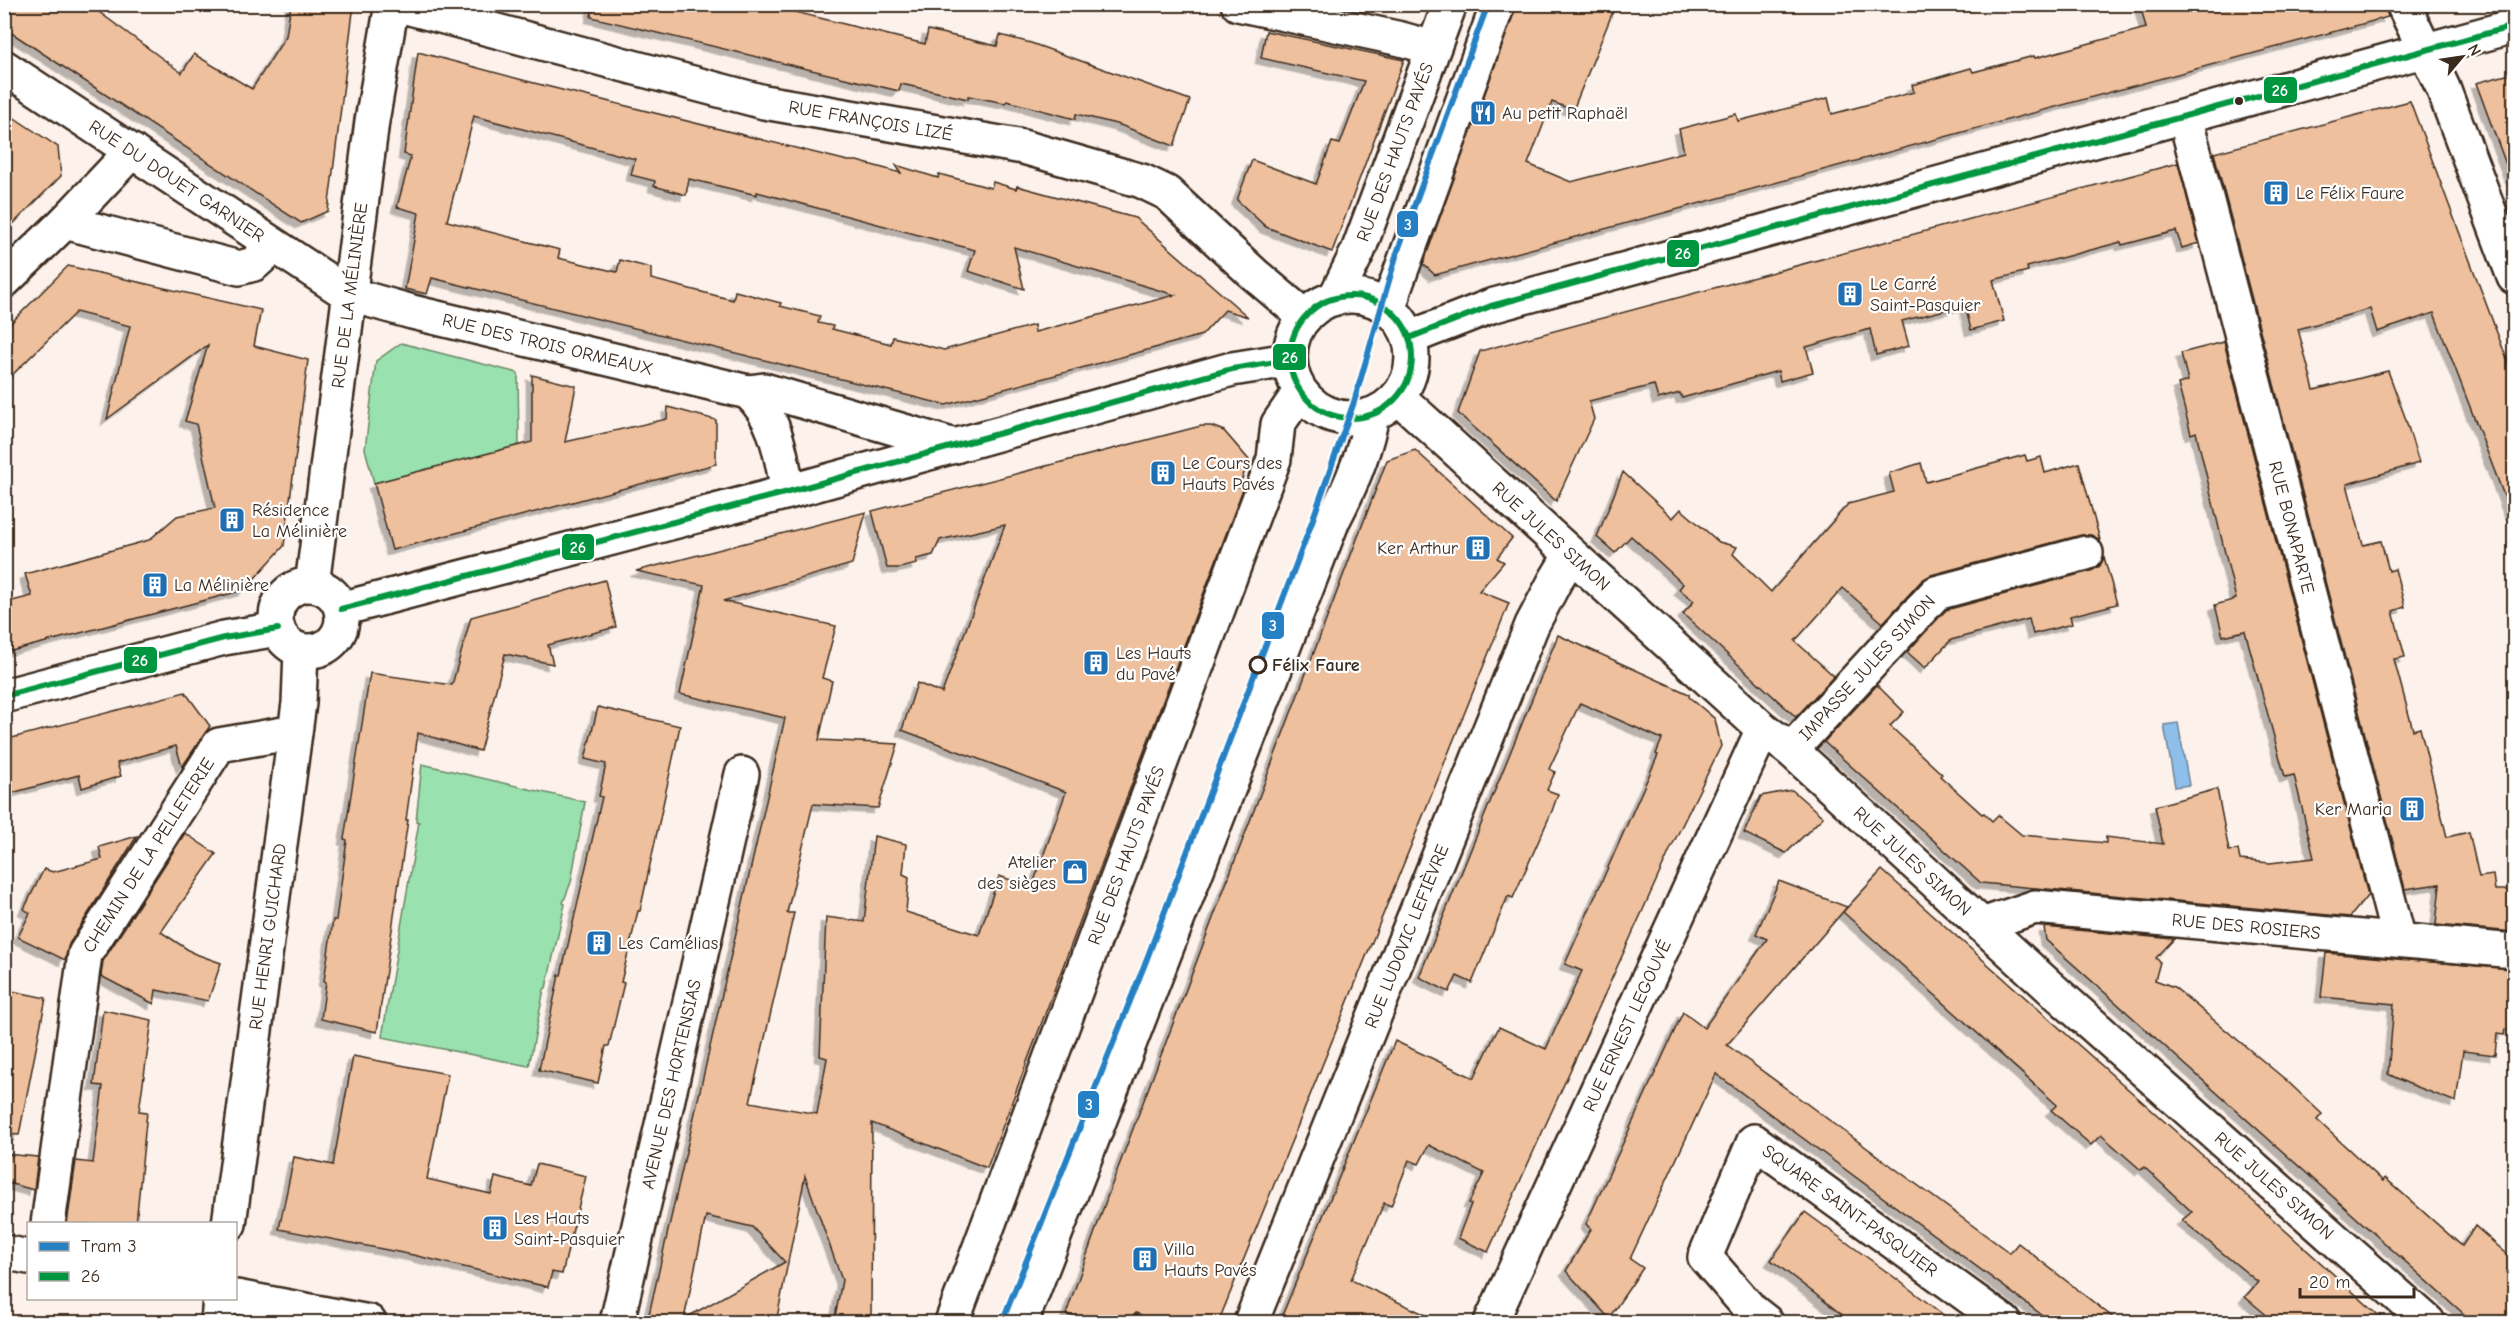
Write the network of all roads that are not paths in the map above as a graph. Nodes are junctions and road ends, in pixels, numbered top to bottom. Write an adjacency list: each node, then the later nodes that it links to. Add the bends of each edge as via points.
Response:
1 (393, 4): 16 (street, RUE DE LA MÉLINIÈRE, via 380,68); 19 (street, RUE FRANÇOIS LIZÉ, via 764,102 1023,147 1142,181 1167,193)
2 (1238, 4): 7 (street)
3 (1450, 4): 7 (street, RUE DES HAUTS PAVÉS)
4 (1498, 4): 18 (street)
5 (2403, 4): 8 (street)
6 (2514, 26): 8 (street)
7 (1433, 48): 17 (street, RUE DES HAUTS PAVÉS, via 1358,251)
8 (2424, 51): 10 (street); 14 (street, via 2443,88)
9 (4, 67): 11 (street, RUE DU DOUET GARNIER)
10 (2185, 117): 20 (street, via 1491,306); 39 (street, RUE BONAPARTE)
11 (132, 151): 12 (street); 13 (street, RUE DU DOUET GARNIER)
12 (65, 222): 13 (street, via 239,268 254,264); 15 (street)
13 (274, 246): 16 (street, RUE DU DOUET GARNIER)
14 (2514, 277)
15 (4, 281)
16 (348, 294): 22 (street, RUE DES TROIS ORMEAUX); 30 (street, RUE DE LA MÉLINIÈRE)
17 (1335, 298): 18 (street, via 1366,297); 19 (street)
18 (1390, 310): 20 (street)
19 (1305, 317): 21 (street, via 1293,337)
20 (1409, 338): 24 (street, via 1410,374)
21 (1289, 360): 23 (street); 26 (street, via 1232,369)
22 (748, 392): 26 (street, RUE DES TROIS ORMEAUX, via 764,390); 27 (street, via 759,401 774,429)
23 (1300, 392): 25 (street, via 1332,416 1357,419); 50 (street, RUE DES HAUTS PAVÉS, via 1278,424 1274,459)
24 (1398, 397): 25 (street); 29 (street, RUE JULES SIMON)
25 (1372, 415): 51 (street, via 1358,468 1329,531)
26 (955, 446): 27 (street)
27 (788, 492): 31 (street)
28 (2086, 553): 36 (street, IMPASSE JULES SIMON, via 1936,593)
29 (1570, 556): 34 (street, RUE JULES SIMON); 52 (street, RUE LUDOVIC LEFIÈVRE, via 1532,625)
30 (312, 585): 31 (street, via 332,594); 32 (street, via 286,594 276,612)
31 (341, 609): 32 (street, via 343,620 336,638 321,650)
32 (289, 640): 33 (street, via 224,638); 35 (street, RUE HENRI GUICHARD, via 299,704)
33 (4, 696)
34 (1764, 729): 36 (street, RUE JULES SIMON); 53 (street, RUE ERNEST LEGOUVÉ)
35 (295, 732): 41 (street, CHEMIN DE LA PELLETERIE, via 219,744 85,954); 42 (street, RUE HENRI GUICHARD)
36 (1791, 750): 38 (street, RUE JULES SIMON)
37 (742, 774): 49 (street, AVENUE DES HORTENSIAS)
38 (1982, 925): 39 (street, RUE DES ROSIERS, via 2035,907); 56 (street, RUE JULES SIMON)
39 (2399, 940): 40 (street, RUE DES ROSIERS)
40 (2514, 951)
41 (48, 1222)
42 (229, 1222)
43 (4, 1252): 44 (street)
44 (27, 1257)
45 (237, 1297): 48 (street)
46 (220, 1300): 47 (street)
47 (218, 1323)
48 (369, 1323)
49 (617, 1323)
50 (952, 1323)
51 (1021, 1323)
52 (1251, 1323)
53 (1491, 1323)
54 (1766, 1323): 55 (street, SQUARE SAINT-PASQUIER, via 1705,1257 1754,1141)
55 (2004, 1323)
56 (2428, 1323)

